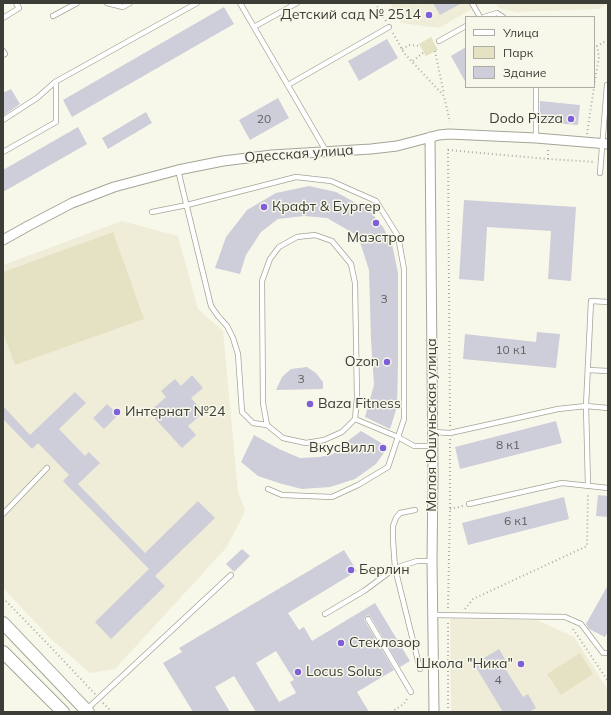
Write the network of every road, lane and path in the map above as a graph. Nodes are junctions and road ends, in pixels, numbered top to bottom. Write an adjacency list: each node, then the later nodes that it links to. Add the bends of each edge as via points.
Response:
1 (16, 3): 14 (lane, via 19,8)
2 (77, 3): 10 (lane)
3 (107, 3): 4 (lane, via 123,7)
4 (130, 3)
5 (197, 3): 30 (lane)
6 (240, 3): 15 (lane)
7 (297, 3): 15 (lane)
8 (375, 3): 16 (path)
9 (472, 3): 11 (lane)
10 (53, 16)
11 (479, 16)
12 (487, 16): 13 (lane, via 497,13)
13 (502, 16)
14 (3, 18)
15 (254, 27): 31 (lane)
16 (389, 27): 23 (path); 31 (lane)
17 (465, 27): 19 (lane)
18 (608, 40): 22 (path)
19 (439, 41)
20 (595, 43): 22 (path)
21 (420, 46): 23 (path, via 410,45)
22 (597, 46): 29 (path, via 599,57)
23 (402, 49): 28 (path)
24 (3, 51): 27 (lane)
25 (435, 51): 35 (path)
26 (424, 52): 28 (path)
27 (3, 55)
28 (412, 62): 35 (path)
29 (595, 81)
30 (56, 82): 36 (lane); 43 (lane, via 56,122)
31 (288, 85): 42 (lane)
32 (608, 85): 41 (lane)
33 (536, 88): 39 (lane)
34 (594, 88): 40 (path)
35 (444, 96): 37 (path)
36 (3, 120)
37 (450, 122)
38 (430, 137): 39 (street, Одесская улица, via 449,134); 42 (street, Одесская улица, via 398,146); 57 (street, Малая Юшуньская улица)
39 (536, 138): 40 (street, Одесская улица)
40 (586, 143): 41 (street, Одесская улица)
41 (605, 144): 44 (lane)
42 (326, 151): 45 (street, Одесская улица, via 223,161)
43 (3, 152)
44 (600, 162): 46 (lane); 58 (path, via 448,150)
45 (178, 170): 47 (lane); 49 (street, Одесская улица, via 114,187 72,204)
46 (600, 173)
47 (187, 206): 48 (lane); 56 (lane, via 211,306 227,326 238,354 242,412 253,423); 59 (lane, via 296,177 331,181 376,201 398,236 404,269 404,419)
48 (152, 212)
49 (3, 240)
50 (608, 302): 51 (lane, via 591,301)
51 (588, 370): 52 (lane); 53 (lane)
52 (608, 371)
53 (586, 406): 54 (lane); 58 (lane, via 558,409); 62 (lane)
54 (608, 408)
55 (355, 419): 56 (lane, via 342,432 324,440 306,443 283,438); 56 (lane, via 355,283 351,264 332,241 315,235 297,237 279,247 270,258 262,281 263,402); 59 (lane)
56 (268, 426)
57 (433, 432): 58 (lane); 60 (street, Малая Юшуньская улица)
58 (450, 432): 66 (path)
59 (398, 437): 60 (lane, via 414,446); 64 (lane, via 388,467 332,497 282,495)
60 (433, 446): 69 (street, Малая Юшуньская улица)
61 (47, 468): 68 (lane)
62 (588, 486): 63 (lane); 65 (lane, via 562,483); 76 (path, via 587,546 473,599)
63 (608, 488)
64 (268, 489)
65 (469, 504): 66 (path)
66 (450, 509): 74 (path)
67 (415, 510): 70 (lane, via 400,513 396,518 393,540)
68 (3, 514)
69 (432, 560): 70 (lane); 75 (street, Малая Юшуньская улица)
70 (395, 568): 73 (lane); 82 (lane)
71 (231, 575): 85 (lane)
72 (3, 598): 85 (path)
73 (325, 614)
74 (448, 614): 75 (lane); 76 (lane); 92 (path)
75 (433, 615): 91 (street, Малая Юшуньская улица)
76 (461, 615): 77 (lane)
77 (565, 616): 80 (lane, via 580,624 603,653); 83 (path)
78 (368, 619): 84 (lane)
79 (3, 623): 87 (main road)
80 (608, 653)
81 (6, 657): 88 (main road)
82 (420, 669)
83 (608, 681)
84 (411, 692)
85 (98, 698): 87 (lane); 89 (path)
86 (404, 704): 90 (path)
87 (87, 711)
88 (63, 712)
89 (112, 712)
90 (391, 712)
91 (434, 712)
92 (448, 712)

